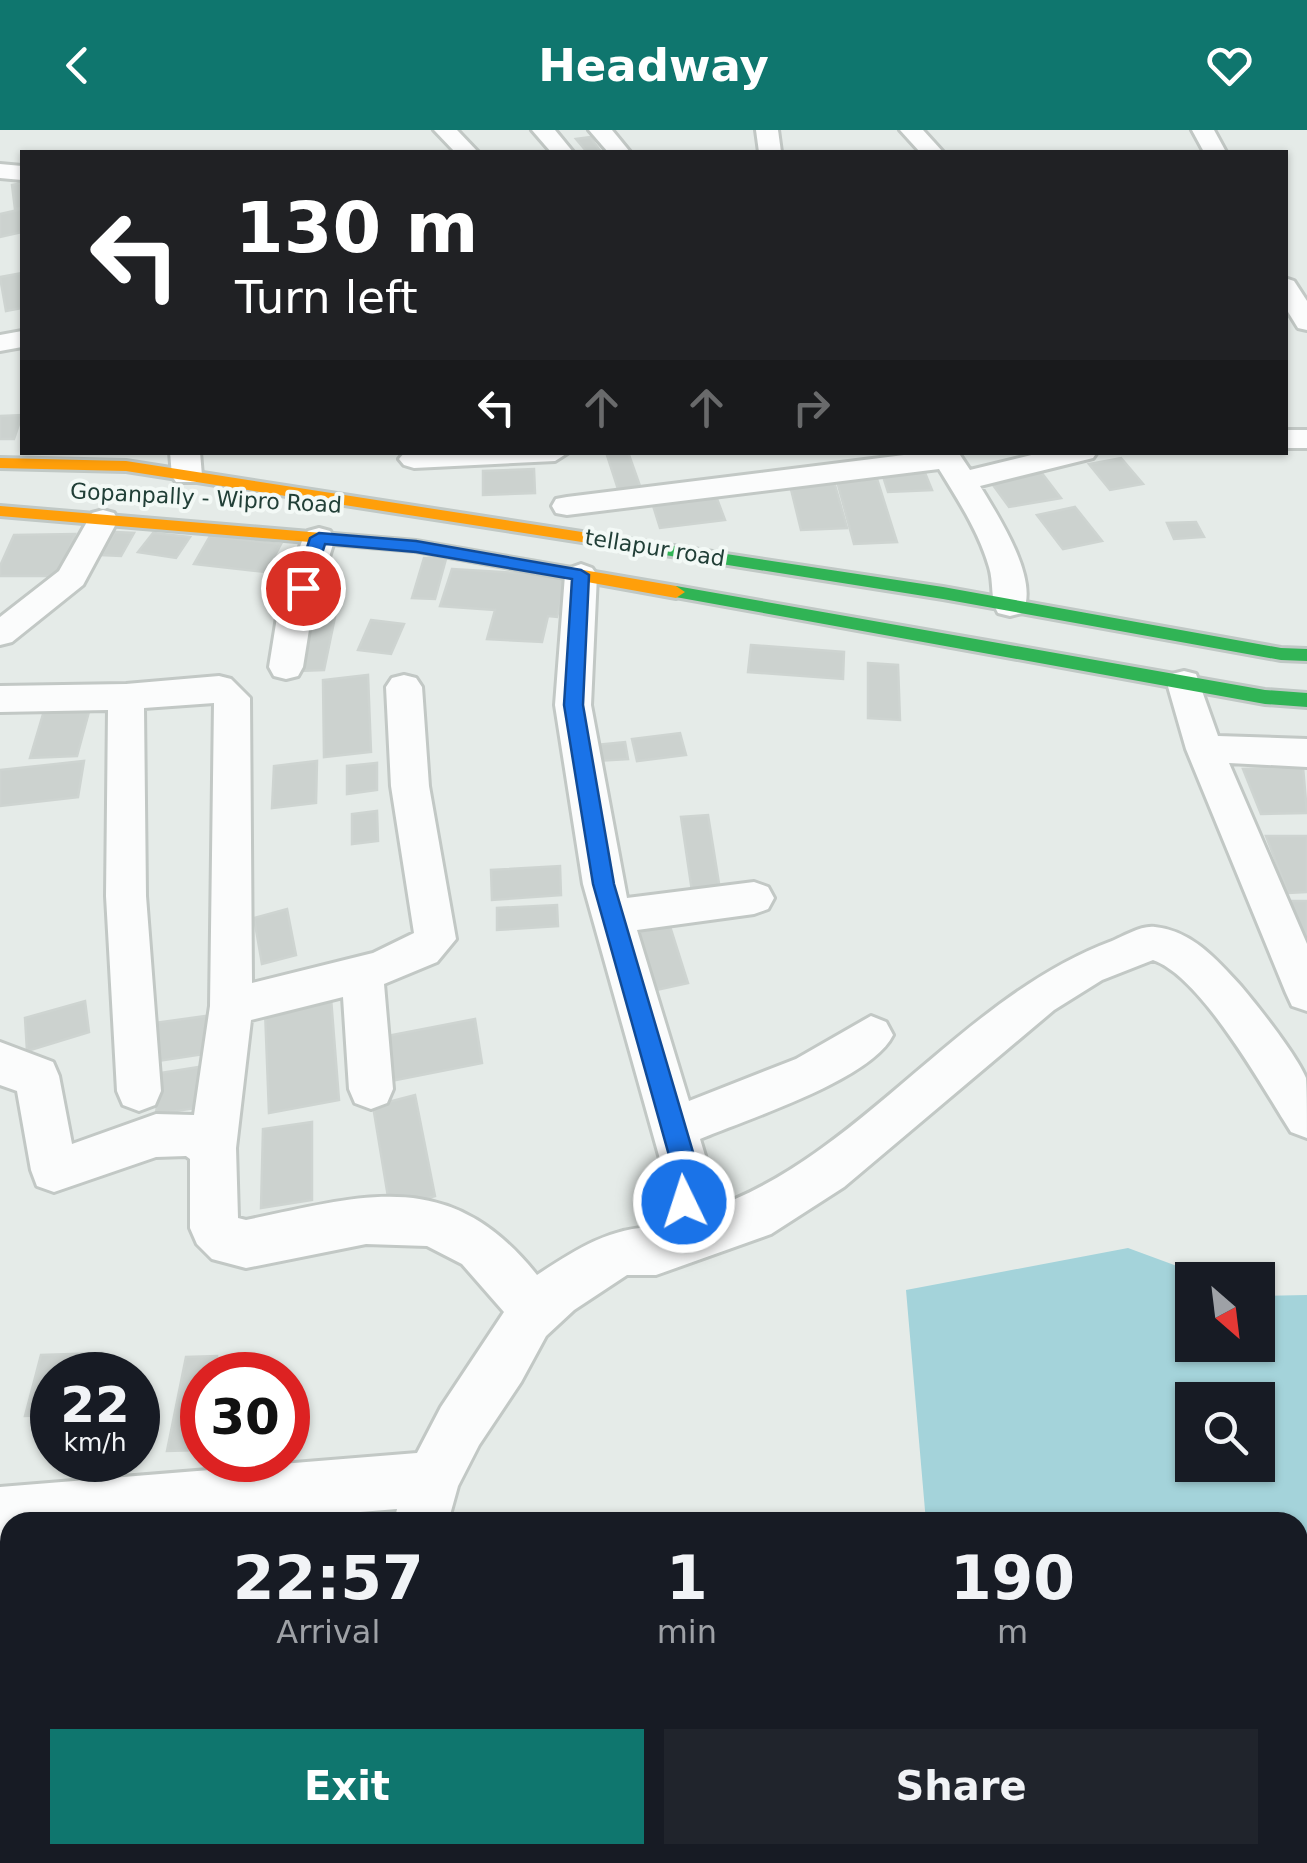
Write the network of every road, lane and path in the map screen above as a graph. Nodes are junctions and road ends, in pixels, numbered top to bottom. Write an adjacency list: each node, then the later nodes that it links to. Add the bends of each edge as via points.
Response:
1 (445, 130): 5 (street)
2 (543, 130): 6 (street)
3 (600, 130): 7 (street)
4 (911, 130): 8 (street)
5 (465, 150)
6 (560, 150)
7 (616, 150)
8 (930, 150)
9 (1291, 288): 10 (street)
10 (1307, 322)
11 (450, 455): 14 (street)
12 (559, 455): 19 (street)
13 (1050, 455): 17 (street)
14 (413, 456): 20 (street)
15 (0, 463): 16 (street, tellapur road)
16 (186, 464): 20 (street, tellapur road)
17 (951, 464): 19 (street); 25 (street, via 1013,584)
18 (148, 494): 20 (street, Gopanpally - Wipro Road)
19 (567, 506): 24 (street)
20 (412, 510): 24 (street, tellapur road)
21 (0, 512): 22 (street)
22 (103, 520): 23 (street); 26 (street, via 72,578)
23 (319, 538): 24 (street); 28 (street, via 295,611)
24 (580, 555): 25 (street, tellapur road); 29 (street); 37 (street, via 574,705)
25 (1010, 605): 27 (street, tellapur road)
26 (0, 634)
27 (1307, 655)
28 (286, 667)
29 (1184, 683): 33 (street); 34 (street)
30 (404, 687): 38 (street, via 410,786 434,939 428,950)
31 (126, 697): 32 (street); 40 (street, via 219,688 232,698); 44 (street, via 126,896)
32 (0, 700)
33 (1307, 700)
34 (1201, 739): 35 (street); 39 (street)
35 (1307, 753)
36 (754, 898): 37 (street)
37 (612, 917): 46 (street)
38 (362, 974): 40 (street); 43 (street)
39 (1307, 993)
40 (230, 1006): 47 (street)
41 (872, 1035): 46 (street, via 812,1073)
42 (0, 1062): 47 (street, via 37,1076 54,1170 175,1132)
43 (372, 1089)
44 (139, 1091)
45 (1307, 1117): 48 (street, via 1198,966 1165,946 1138,946 1039,997 827,1170 754,1218)
46 (673, 1128): 48 (street, via 682,1159)
47 (213, 1148): 49 (street, via 214,1228 230,1242 374,1219 436,1225 477,1244)
48 (680, 1244): 49 (street, via 606,1260)
49 (535, 1312): 50 (street, via 460,1426)
50 (427, 1501): 51 (street)
51 (114, 1512)

